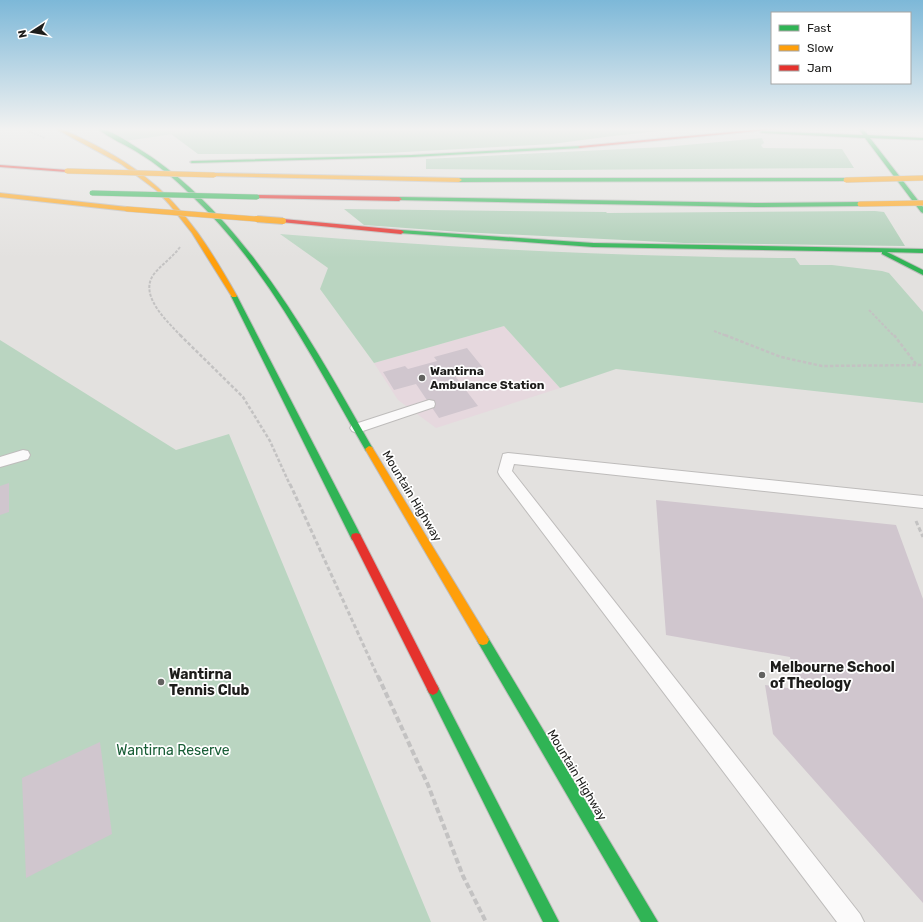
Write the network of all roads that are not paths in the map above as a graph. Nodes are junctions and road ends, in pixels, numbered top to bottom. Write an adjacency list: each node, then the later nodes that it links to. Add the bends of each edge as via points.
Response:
1 (97, 172): 5 (main road, bridge, via 523,181)
2 (136, 172): 20 (main road, via 186,218 208,249)
3 (170, 172): 16 (main road, Mountain Highway, via 202,200 261,271)
4 (894, 172): 11 (main road)
5 (923, 178)
6 (0, 191): 7 (main road)
7 (61, 192)
8 (88, 193): 10 (main road, bridge, via 755,205)
9 (0, 195): 12 (main road, bridge, via 127,209 423,234 593,245)
10 (923, 203)
11 (923, 211)
12 (879, 251): 13 (main road); 14 (main road)
13 (923, 251)
14 (923, 273)
15 (429, 404): 16 (lane)
16 (358, 428): 21 (main road, Mountain Highway)
17 (23, 455): 18 (lane)
18 (0, 462)
19 (923, 502): 22 (lane, via 508,458 505,472)
20 (551, 922)
21 (650, 922)
22 (852, 922)

